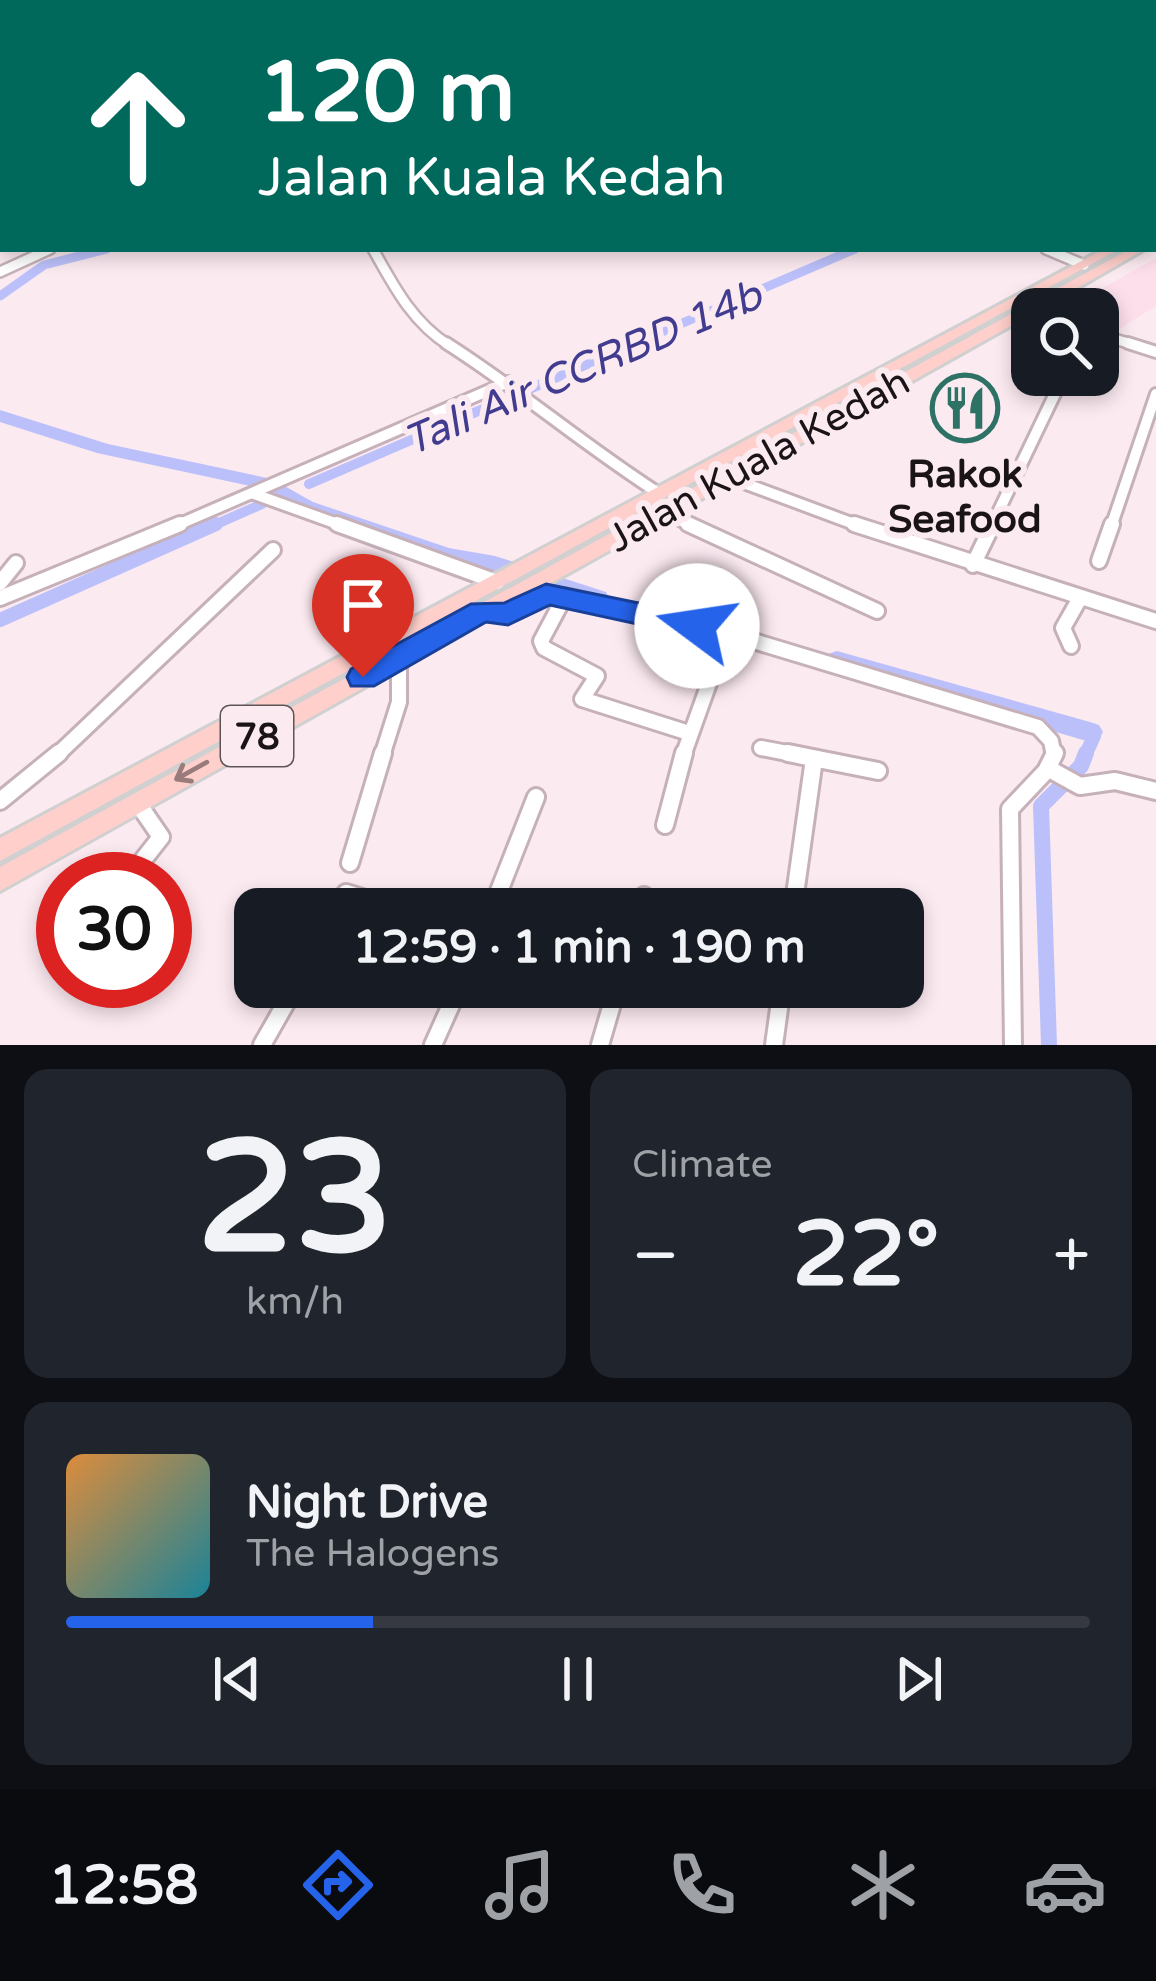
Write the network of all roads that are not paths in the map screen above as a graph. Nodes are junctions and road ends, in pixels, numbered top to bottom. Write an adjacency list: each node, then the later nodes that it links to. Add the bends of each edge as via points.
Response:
1 (43, 252): 7 (street)
2 (375, 252): 14 (street, via 422,327)
3 (1053, 252): 6 (street)
4 (1108, 252): 6 (main road, Jalan Kuala Kedah / 78)
5 (1134, 252): 8 (main road, Jalan Kuala Kedah / 78)
6 (1084, 265): 10 (main road, Jalan Kuala Kedah / 78)
7 (0, 272)
8 (1068, 288)
9 (1011, 319): 12 (main road, Jalan Kuala Kedah / 78)
10 (950, 336): 12 (main road); 17 (main road, Jalan Kuala Kedah / 78)
11 (1119, 341): 13 (street)
12 (968, 343): 18 (main road, Jalan Kuala Kedah / 78)
13 (1156, 352)
14 (510, 383): 22 (street); 23 (street)
15 (1156, 394): 19 (street)
16 (1054, 396): 27 (street)
17 (788, 424): 18 (main road); 23 (main road, Jalan Kuala Kedah / 78)
18 (808, 430): 21 (main road, Jalan Kuala Kedah / 78)
19 (1138, 442): 20 (street); 25 (street)
20 (1156, 446)
21 (725, 476): 23 (main road, Jalan Kuala Kedah / 78); 27 (street)
22 (259, 491): 30 (street); 32 (street)
23 (661, 503): 30 (main road, Jalan Kuala Kedah / 78); 34 (street)
24 (273, 550): 48 (street)
25 (1099, 561)
26 (16, 563): 29 (street)
27 (973, 565): 33 (street)
28 (714, 576): 36 (street, via 715,598)
29 (0, 583)
30 (504, 586): 35 (main road, Jalan Kuala Kedah / 78); 51 (main road, Jalan Kuala Kedah / 78)
31 (566, 596): 35 (street, via 546,594 503,615); 36 (street); 41 (street, via 541,641 597,676 582,699)
32 (0, 598)
33 (1079, 598): 37 (street); 39 (street, via 1063,628)
34 (878, 610)
35 (482, 611): 40 (main road, Jalan Kuala Kedah / 78)
36 (699, 621): 38 (street)
37 (1156, 621)
38 (727, 633): 41 (street); 45 (street, via 1038,727 1055,750)
39 (1071, 646)
40 (399, 657): 49 (main road, Jalan Kuala Kedah / 78, one-way to 49); 53 (street, via 399,702)
41 (689, 734): 50 (street)
42 (761, 748): 43 (street)
43 (814, 759): 44 (street); 56 (street)
44 (878, 771)
45 (1053, 771): 46 (street, via 1076,784 1114,781); 65 (street, via 1019,792 1010,809)
46 (1156, 791)
47 (536, 797): 55 (street)
48 (0, 801)
49 (136, 801): 52 (street, via 161,837); 54 (main road, Jalan Kuala Kedah / 78)
50 (665, 825)
51 (3, 840)
52 (149, 852)
53 (350, 863)
54 (0, 880)
55 (500, 888)
56 (796, 888)
57 (284, 1008): 61 (street)
58 (450, 1008): 62 (street)
59 (611, 1008): 63 (street)
60 (779, 1008): 64 (street)
61 (262, 1045)
62 (433, 1045)
63 (600, 1045)
64 (774, 1045)
65 (1013, 1045)

